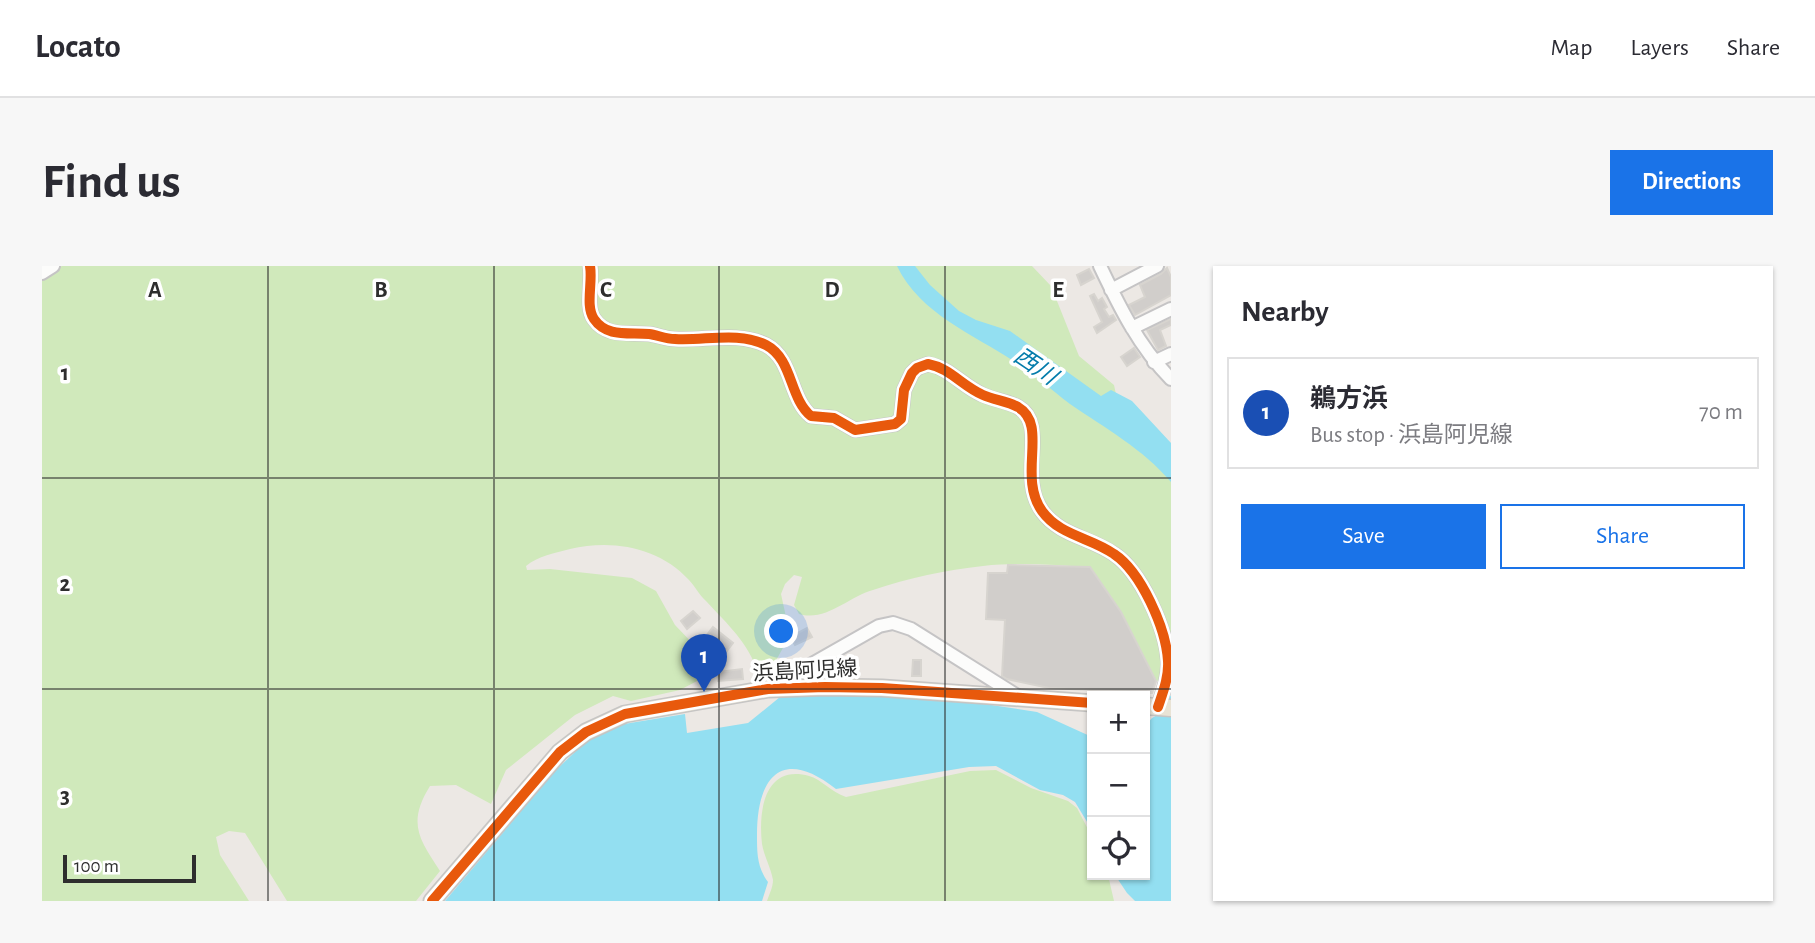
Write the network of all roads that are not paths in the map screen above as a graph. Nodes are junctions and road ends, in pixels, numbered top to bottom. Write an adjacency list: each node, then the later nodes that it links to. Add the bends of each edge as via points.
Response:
1 (54, 266): 5 (street)
2 (590, 266): 15 (street, via 591,310 605,330 673,340 738,337 758,342 782,359 811,416 834,418 855,430 895,425 901,419 912,373 928,364 948,371 983,395 1024,411 1033,426 1031,484 1041,509 1064,531 1115,554 1138,578 1145,593 1168,662)
3 (1100, 266): 6 (street)
4 (1157, 266): 6 (street)
5 (42, 272)
6 (1111, 290): 8 (street)
7 (1171, 309): 8 (street)
8 (1132, 328): 10 (street)
9 (1171, 354): 10 (street)
10 (1154, 362): 11 (street)
11 (1171, 379)
12 (768, 689): 13 (main road, 浜島阿児線, via 882,688); 13 (street, via 879,626 893,624 911,629); 16 (main road, 浜島阿児線, via 643,709 586,732 546,766)
13 (1023, 699): 14 (main road, 浜島阿児線)
14 (1087, 703)
15 (1159, 707)
16 (432, 901)

